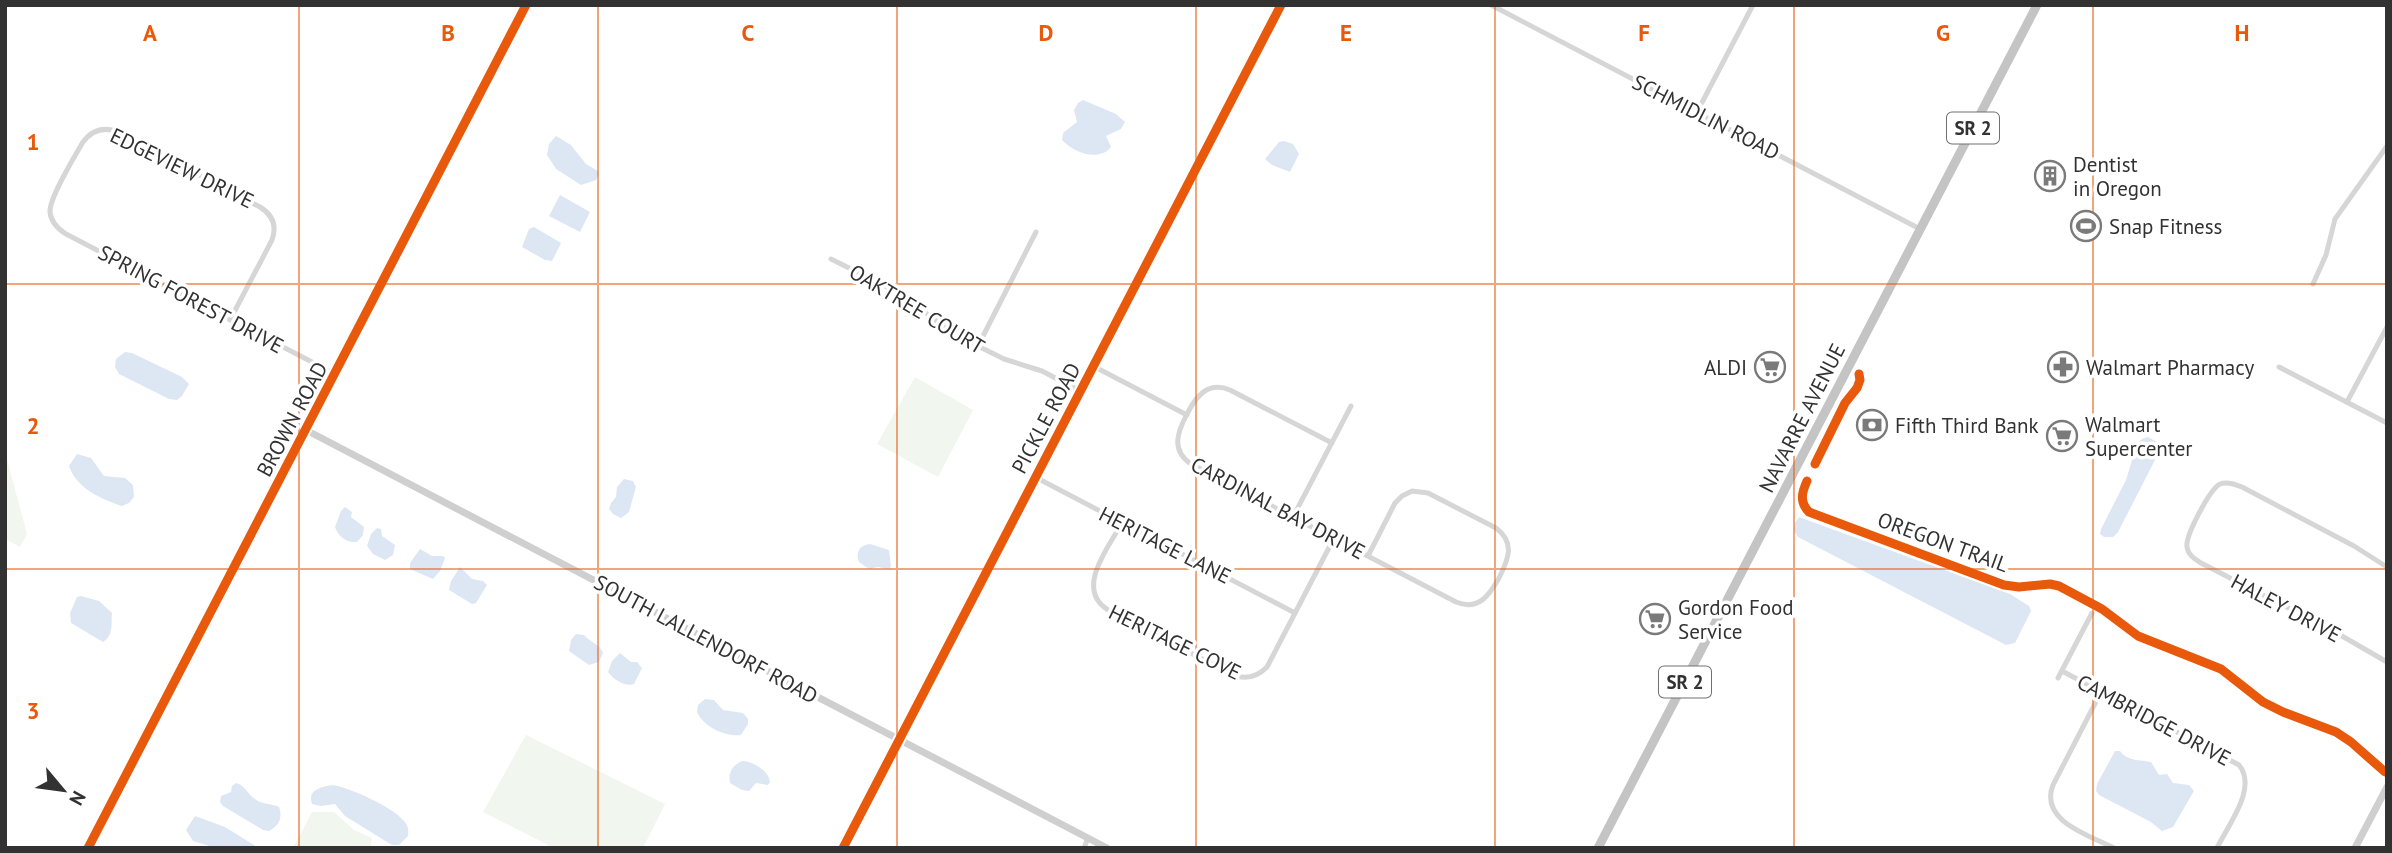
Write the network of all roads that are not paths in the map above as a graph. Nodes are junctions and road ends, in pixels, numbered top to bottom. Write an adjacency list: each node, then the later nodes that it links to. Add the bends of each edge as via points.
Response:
1 (526, 5): 18 (street, BROWN ROAD)
2 (1281, 5): 16 (street, PICKLE ROAD)
3 (1491, 5): 6 (street, SCHMIDLIN ROAD)
4 (1753, 5): 6 (street)
5 (2037, 5): 9 (highway, NAVARRE AVENUE / SR 2)
6 (1697, 113): 9 (street, SCHMIDLIN ROAD)
7 (100, 130): 13 (street, EDGEVIEW DRIVE, via 119,133 270,215 275,228 272,240); 13 (street, SPRING FOREST DRIVE, via 83,142 53,199 50,211 55,226)
8 (2387, 146): 12 (street, via 2335,219)
9 (1920, 229): 43 (highway, NAVARRE AVENUE / SR 2)
10 (1036, 232): 15 (street)
11 (831, 259): 15 (street, OAKTREE COURT, via 897,292 943,327)
12 (2313, 284)
13 (230, 320): 18 (street, SPRING FOREST DRIVE)
14 (2387, 327): 20 (street)
15 (978, 346): 19 (street, OAKTREE COURT)
16 (1093, 366): 19 (street, PICKLE ROAD); 22 (street)
17 (2279, 367): 20 (street)
18 (335, 374): 24 (street, BROWN ROAD)
19 (1080, 391): 26 (street, PICKLE ROAD)
20 (2347, 402): 23 (street)
21 (1351, 406): 25 (street)
22 (1186, 415): 25 (street, via 1199,394 1222,387); 27 (street, CARDINAL BAY DRIVE, via 1177,436 1183,458)
23 (2387, 423)
24 (306, 430): 36 (street, SOUTH LALLENDORF ROAD); 39 (street, BROWN ROAD)
25 (1332, 443): 27 (street)
26 (1035, 477): 28 (street, HERITAGE LANE); 36 (street, PICKLE ROAD)
27 (1293, 517): 29 (street, CARDINAL BAY DRIVE)
28 (1122, 523): 32 (street, HERITAGE LANE); 32 (street, HERITAGE COVE, via 1093,579 1100,604 1233,675 1256,676 1267,667)
29 (1334, 538): 30 (street, CARDINAL BAY DRIVE); 32 (street)
30 (1368, 556): 30 (street, CARDINAL BAY DRIVE, via 1466,605 1485,600 1500,577 1509,544 1493,527 1423,491 1407,493 1397,501)
31 (2387, 567): 34 (street, HALEY DRIVE, via 2242,487 2224,483 2208,497 2187,539 2187,550 2201,563)
32 (1295, 613)
33 (2092, 613): 35 (street, CAMBRIDGE DRIVE, via 2060,675)
34 (2387, 662)
35 (2101, 692): 44 (street, via 2053,785 2050,800 2058,818); 45 (street, CAMBRIDGE DRIVE, via 2241,767 2246,790)
36 (899, 739): 38 (street, SOUTH LALLENDORF ROAD); 40 (street, PICKLE ROAD)
37 (2387, 787): 46 (street)
38 (1088, 838): 41 (street); 42 (street, SOUTH LALLENDORF ROAD)
39 (88, 848)
40 (843, 848)
41 (1083, 848)
42 (1107, 848)
43 (1598, 848)
44 (2114, 848)
45 (2217, 848)
46 (2355, 848)

